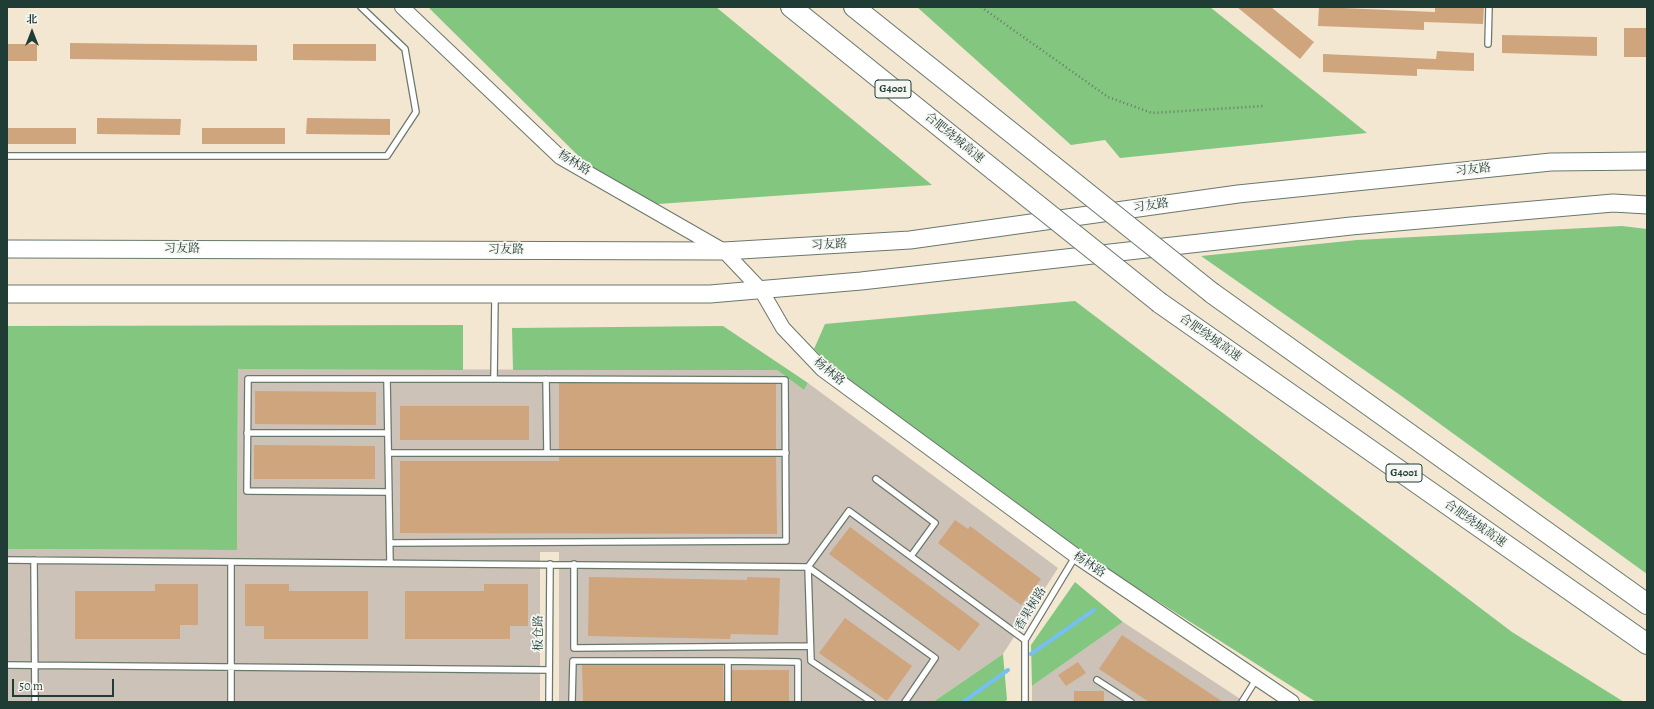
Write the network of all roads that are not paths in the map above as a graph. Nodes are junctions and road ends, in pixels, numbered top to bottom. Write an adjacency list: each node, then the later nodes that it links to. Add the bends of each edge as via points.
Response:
1 (361, 7): 7 (lane, via 405,49 416,112 387,156)
2 (402, 7): 11 (street, 杨林路, via 560,157)
3 (791, 7): 37 (highway, 合肥绕城高速 / G4001, bridge, via 1160,303)
4 (854, 7): 35 (highway, G4001, bridge, via 1212,293)
5 (1488, 7): 6 (lane)
6 (1488, 44)
7 (7, 156)
8 (1647, 161): 11 (main road, 习友路, via 1551,162 1238,194 910,240)
9 (1647, 205): 12 (main road, via 1613,203 1351,226)
10 (7, 248): 11 (main road, 习友路)
11 (724, 251): 12 (street, 杨林路)
12 (761, 290): 13 (main road, via 710,294); 27 (street, 杨林路, via 782,328 822,369)
13 (495, 293): 14 (main road); 16 (lane)
14 (7, 294)
15 (387, 379): 16 (lane); 18 (lane, via 248,379); 19 (lane)
16 (494, 379): 17 (lane)
17 (546, 379): 21 (lane); 22 (lane, via 785,380)
18 (247, 433): 19 (lane); 24 (lane, via 247,491)
19 (388, 433): 20 (lane)
20 (388, 453): 21 (lane); 24 (lane)
21 (547, 453): 22 (lane)
22 (786, 453): 25 (lane, via 786,541)
23 (876, 479): 26 (lane, via 935,523)
24 (388, 492): 25 (lane)
25 (390, 543): 31 (lane)
26 (911, 556): 34 (lane, via 849,511); 36 (lane)
27 (1076, 556): 36 (lane, 香果树路); 44 (street, 杨林路)
28 (7, 560): 29 (lane)
29 (34, 560): 30 (lane); 41 (lane)
30 (231, 562): 31 (lane); 42 (lane)
31 (390, 563): 32 (lane)
32 (550, 564): 33 (lane); 43 (lane, 板仓路)
33 (574, 564): 34 (lane); 38 (lane, via 574,648)
34 (808, 567): 38 (lane); 53 (lane, via 935,658)
35 (1647, 604)
36 (1025, 640): 54 (lane, 香果树路)
37 (1647, 644)
38 (810, 646): 52 (lane, via 811,661)
39 (728, 661): 49 (lane, via 573,661); 50 (lane); 51 (lane, via 798,662)
40 (7, 665): 41 (lane)
41 (34, 665): 42 (lane); 46 (lane)
42 (231, 667): 43 (lane); 47 (lane)
43 (549, 670): 48 (lane, 板仓路)
44 (1257, 678): 56 (lane); 57 (street, 杨林路)
45 (1097, 680): 55 (lane)
46 (34, 702)
47 (231, 702)
48 (549, 702)
49 (572, 702)
50 (728, 702)
51 (798, 702)
52 (872, 702)
53 (905, 702)
54 (1025, 702)
55 (1131, 702)
56 (1242, 702)
57 (1292, 702)

